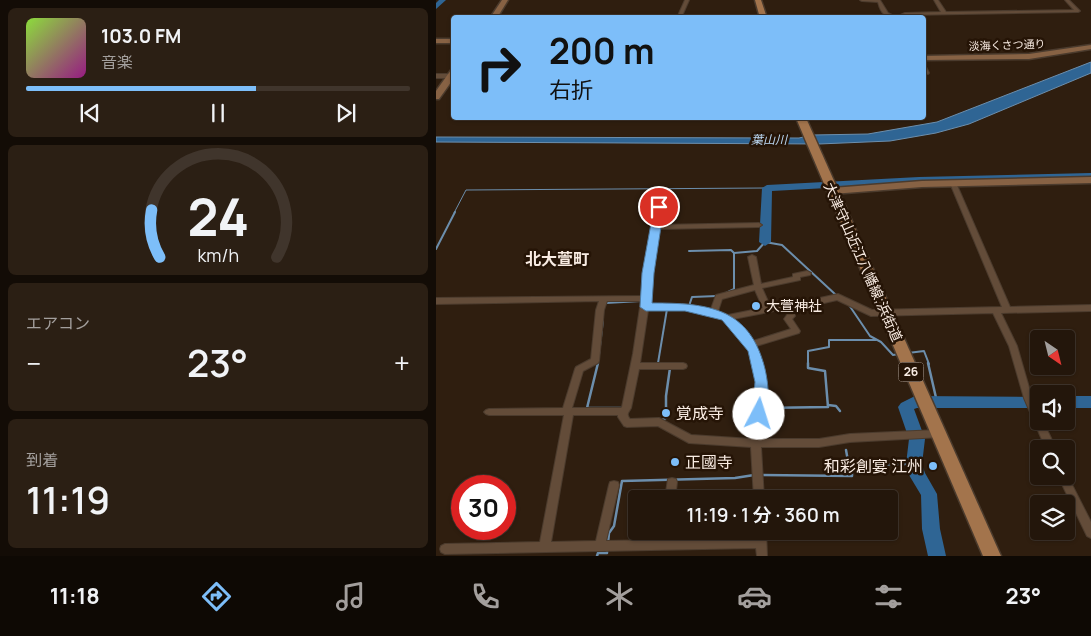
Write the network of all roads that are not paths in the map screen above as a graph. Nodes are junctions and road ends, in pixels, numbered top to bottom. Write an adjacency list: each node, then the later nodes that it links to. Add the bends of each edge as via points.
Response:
1 (505, 0): 8 (street)
2 (687, 0): 9 (street)
3 (758, 0): 10 (main road)
4 (862, 0): 11 (street, via 879,1 886,14)
5 (936, 0): 7 (street)
6 (1067, 0): 7 (street, via 1078,11)
7 (944, 13): 12 (street)
8 (495, 15)
9 (680, 15)
10 (763, 15)
11 (892, 15)
12 (914, 15)
13 (436, 42): 14 (street)
14 (451, 43)
15 (1091, 48): 16 (street, 淡海くさつ通り, via 1034,58)
16 (926, 59)
17 (451, 75): 18 (street)
18 (436, 76)
19 (451, 76): 20 (street)
20 (436, 97)
21 (802, 120): 24 (main road, 大津守山近江八幡線;浜街道 / 26)
22 (1091, 180): 23 (street)
23 (953, 183): 24 (street); 37 (street)
24 (830, 187): 40 (main road, 大津守山近江八幡線;浜街道 / 26)
25 (662, 190): 27 (street)
26 (759, 225): 27 (street)
27 (656, 227): 32 (street)
28 (752, 257): 30 (street)
29 (807, 272): 30 (street, via 797,278)
30 (758, 288): 36 (street); 39 (street, via 719,297)
31 (604, 300): 32 (street); 33 (street); 45 (street, via 595,361 579,369)
32 (644, 300): 39 (street); 43 (street)
33 (436, 301)
34 (788, 308): 36 (street); 40 (street, via 838,297 871,313); 42 (street, via 791,316 788,320 796,331)
35 (1091, 308): 37 (street)
36 (767, 309): 41 (street)
37 (1007, 310): 38 (street)
38 (996, 311): 40 (street); 49 (street, via 1013,346 1028,398)
39 (714, 312): 41 (street)
40 (886, 313): 48 (main road, 大津守山近江八幡線;浜街道 / 26)
41 (727, 318): 42 (street)
42 (751, 344): 50 (street, via 762,382)
43 (636, 366): 44 (street); 46 (street)
44 (683, 366)
45 (568, 411): 46 (street); 47 (street); 61 (street)
46 (623, 411): 50 (street, via 627,423 659,422 689,439)
47 (489, 412)
48 (938, 434): 50 (street, via 850,438 819,443); 65 (main road, 大津守山近江八幡線;浜街道 / 26)
49 (1046, 440)
50 (756, 442): 55 (street)
51 (672, 482): 54 (street)
52 (614, 485): 60 (street)
53 (1067, 485): 56 (street)
54 (671, 490)
55 (759, 490)
56 (1091, 534)
57 (666, 540): 59 (street)
58 (761, 543): 59 (street); 64 (street)
59 (666, 545): 60 (street)
60 (600, 546): 61 (street)
61 (546, 547): 63 (street)
62 (445, 549): 63 (street)
63 (458, 553)
64 (762, 556)
65 (992, 556)

